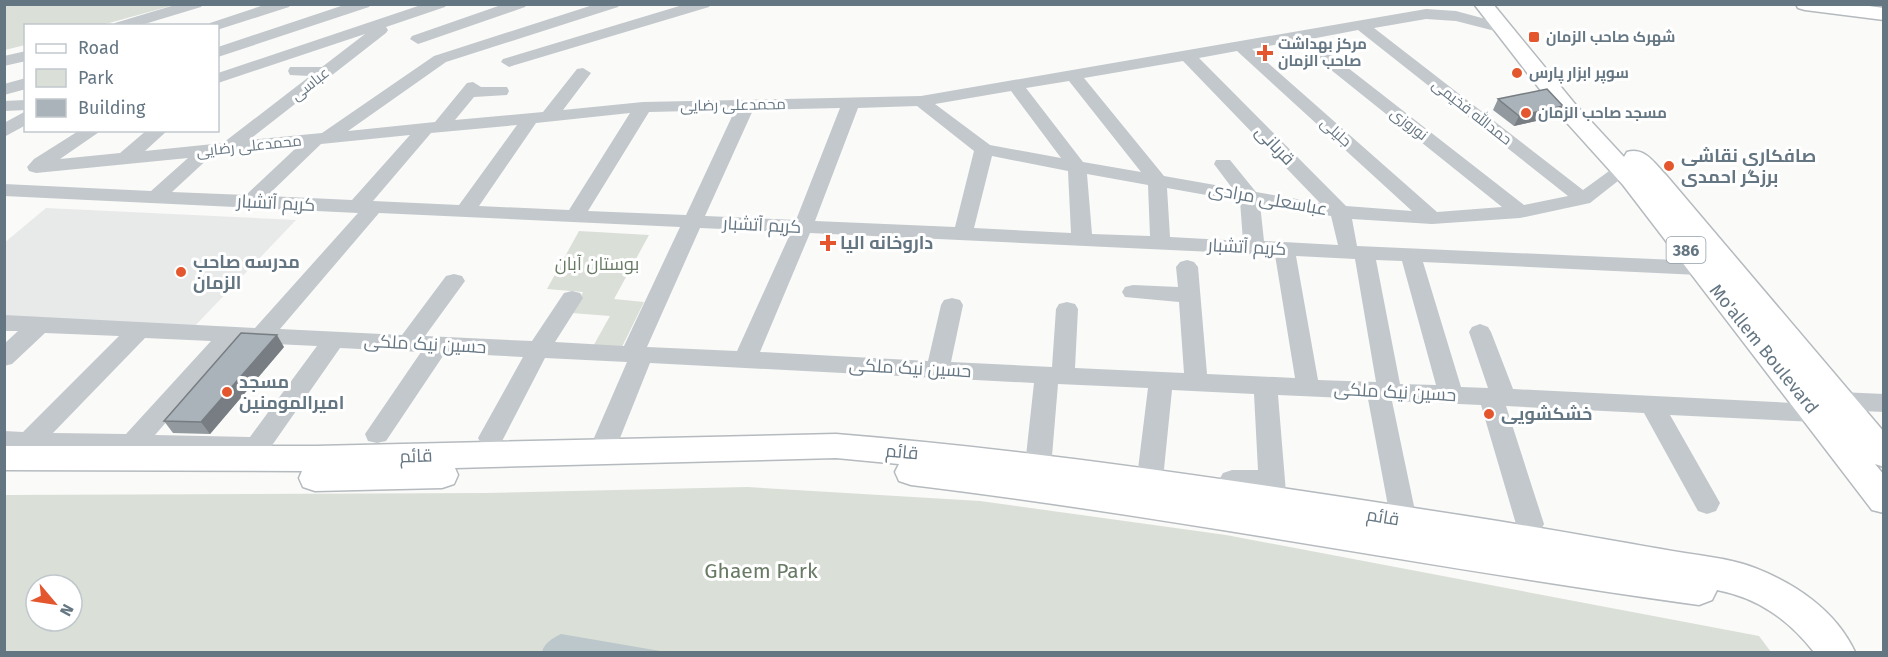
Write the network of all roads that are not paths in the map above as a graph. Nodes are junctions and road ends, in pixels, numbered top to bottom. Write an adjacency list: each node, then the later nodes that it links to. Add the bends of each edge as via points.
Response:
1 (196, 4): 19 (street)
2 (208, 4): 20 (street)
3 (284, 4): 21 (street)
4 (366, 4): 14 (street); 17 (street)
5 (440, 4): 17 (street)
6 (520, 4): 24 (street)
7 (613, 4): 12 (street)
8 (704, 4): 25 (street)
9 (1446, 4): 15 (street)
10 (1484, 4): 16 (main road, Mo'allem Boulevard / 386)
11 (1810, 5): 13 (main road)
12 (590, 7): 18 (street)
13 (1858, 9)
14 (306, 12): 28 (street)
15 (1426, 14): 16 (street); 22 (street, محمدعلی رضایی)
16 (1501, 16): 65 (main road, Mo'allem Boulevard / 386, via 1567,109); 117 (main road, Mo'allem Boulevard / 386, via 1657,180)
17 (393, 20): 24 (street); 36 (street, عباسی); 38 (street)
18 (562, 20): 25 (street); 32 (street)
19 (127, 24)
20 (146, 24)
21 (219, 25)
22 (1361, 25): 23 (street, محمدعلی رضایی); 71 (street, حمدالله فخیمی)
23 (1298, 36): 26 (street, محمدعلی رضایی); 75 (street, نوروزی)
24 (418, 39): 32 (street)
25 (586, 40): 34 (street)
26 (1240, 46): 30 (street, محمدعلی رضایی); 77 (street, جلیلی)
27 (24, 50): 29 (street)
28 (219, 52)
29 (4, 55)
30 (1187, 55): 39 (street, محمدعلی رضایی); 74 (street, قربانی)
31 (24, 57): 33 (street)
32 (440, 59): 43 (street)
33 (4, 62)
34 (509, 62)
35 (296, 71): 36 (street)
36 (326, 72): 59 (street, عباسی)
37 (583, 73): 53 (street)
38 (225, 75)
39 (1073, 75): 42 (street, محمدعلی رضایی); 66 (street)
40 (374, 81): 43 (street)
41 (24, 84): 44 (street)
42 (1015, 85): 46 (street, محمدعلی رضایی); 64 (street)
43 (400, 87): 58 (street)
44 (4, 90)
45 (501, 91): 54 (street, via 471,89)
46 (921, 101): 47 (street, محمدعلی رضایی); 60 (street, عباسعلی مرادی)
47 (851, 102): 48 (street, محمدعلی رضایی); 79 (street)
48 (747, 104): 51 (street, محمدعلی رضایی); 78 (street)
49 (24, 105): 50 (street)
50 (4, 106)
51 (643, 107): 53 (street, محمدعلی رضایی); 76 (street)
52 (24, 117): 55 (street)
53 (540, 117): 54 (street, محمدعلی رضایی); 73 (street)
54 (433, 128): 58 (street, محمدعلی رضایی); 72 (street)
55 (4, 132)
56 (90, 132): 62 (street, محمدعلی رضایی, via 36,166)
57 (156, 132): 62 (street)
58 (321, 139): 59 (street, محمدعلی رضایی); 70 (street)
59 (228, 148): 61 (street, محمدعلی رضایی)
60 (984, 148): 64 (street, عباسعلی مرادی); 80 (street)
61 (207, 150): 62 (street, محمدعلی رضایی); 68 (street)
62 (124, 158)
63 (1223, 164): 69 (street)
64 (1077, 167): 66 (street, عباسعلی مرادی); 81 (street)
65 (1623, 170): 71 (street, عباسعلی مرادی); 88 (main road, Mo'allem Boulevard / 386)
66 (1157, 180): 69 (street, عباسعلی مرادی); 82 (street)
67 (4, 190): 72 (street, کریم آتشبار)
68 (159, 193)
69 (1249, 196): 74 (street, عباسعلی مرادی); 83 (street)
70 (254, 198)
71 (1583, 199): 75 (street, عباسعلی مرادی)
72 (365, 207): 73 (street, کریم آتشبار); 100 (street)
73 (465, 212): 76 (street, کریم آتشبار)
74 (1340, 212): 77 (street, عباسعلی مرادی); 84 (street)
75 (1520, 212): 77 (street, عباسعلی مرادی)
76 (575, 216): 78 (street, کریم آتشبار)
77 (1432, 218)
78 (693, 222): 79 (street, کریم آتشبار); 105 (street)
79 (803, 227): 80 (street, کریم آتشبار); 107 (street)
80 (963, 234): 81 (street, کریم آتشبار)
81 (1082, 240): 82 (street, کریم آتشبار)
82 (1160, 243): 83 (street, کریم آتشبار)
83 (1254, 248): 85 (street, کریم آتشبار)
84 (1356, 248): 85 (street, کریم آتشبار); 86 (street, کریم آتشبار); 114 (street)
85 (1284, 249): 113 (street)
86 (1411, 255): 88 (street, کریم آتشبار); 115 (street)
87 (1187, 267): 91 (street)
88 (1699, 268): 120 (main road, Mo'allem Boulevard / 386)
89 (454, 281): 102 (street)
90 (1133, 292): 91 (street)
91 (1189, 295): 111 (street)
92 (572, 298): 104 (street)
93 (952, 305): 108 (street)
94 (1067, 309): 109 (street)
95 (4, 323): 96 (street, حسین نیک ملکی)
96 (39, 325): 97 (street, حسین نیک ملکی); 106 (street)
97 (139, 330): 99 (street, حسین نیک ملکی); 125 (street)
98 (1480, 332): 116 (street)
99 (231, 334): 100 (street, حسین نیک ملکی); 124 (street)
100 (261, 336): 101 (street, حسین نیک ملکی)
101 (334, 339): 102 (street, حسین نیک ملکی); 124 (street, via 257,447)
102 (408, 343): 103 (street, حسین نیک ملکی)
103 (438, 345): 104 (street, حسین نیک ملکی); 121 (street)
104 (538, 350): 105 (street, حسین نیک ملکی); 122 (street)
105 (637, 355): 107 (street, حسین نیک ملکی); 123 (street)
106 (4, 357)
107 (745, 360): 108 (street, حسین نیک ملکی)
108 (938, 370): 109 (street, حسین نیک ملکی)
109 (1055, 375): 110 (street, حسین نیک ملکی); 127 (street)
110 (1161, 381): 111 (street, حسین نیک ملکی); 128 (street)
111 (1196, 382): 112 (street, حسین نیک ملکی)
112 (1265, 386): 113 (street, حسین نیک ملکی); 130 (street, via 1272,487)
113 (1308, 388): 114 (street, حسین نیک ملکی)
114 (1384, 392): 115 (street, حسین نیک ملکی); 133 (street)
115 (1451, 395): 116 (street, حسین نیک ملکی)
116 (1497, 397): 119 (street, حسین نیک ملکی); 134 (street)
117 (1840, 401): 118 (street); 126 (main road, Mo'allem Boulevard / 386)
118 (1884, 403)
119 (1652, 405): 120 (street, حسین نیک ملکی); 132 (street)
120 (1815, 413): 131 (main road, Mo'allem Boulevard / 386)
121 (377, 434)
122 (491, 438)
123 (607, 438)
124 (134, 443): 125 (street)
125 (12, 447): 135 (main road, قائم, via 316,459 836,446 1037,466 1535,541 1745,580)
126 (1884, 455)
127 (1039, 456)
128 (1151, 469)
129 (4, 478): 135 (main road, قائم, via 371,478 738,464 840,464 1029,484 1579,574)
130 (1232, 480)
131 (1884, 500)
132 (1707, 503)
133 (1401, 506)
134 (1530, 524)
135 (1784, 600): 136 (main road, قائم, via 1809,619)
136 (1836, 652)

